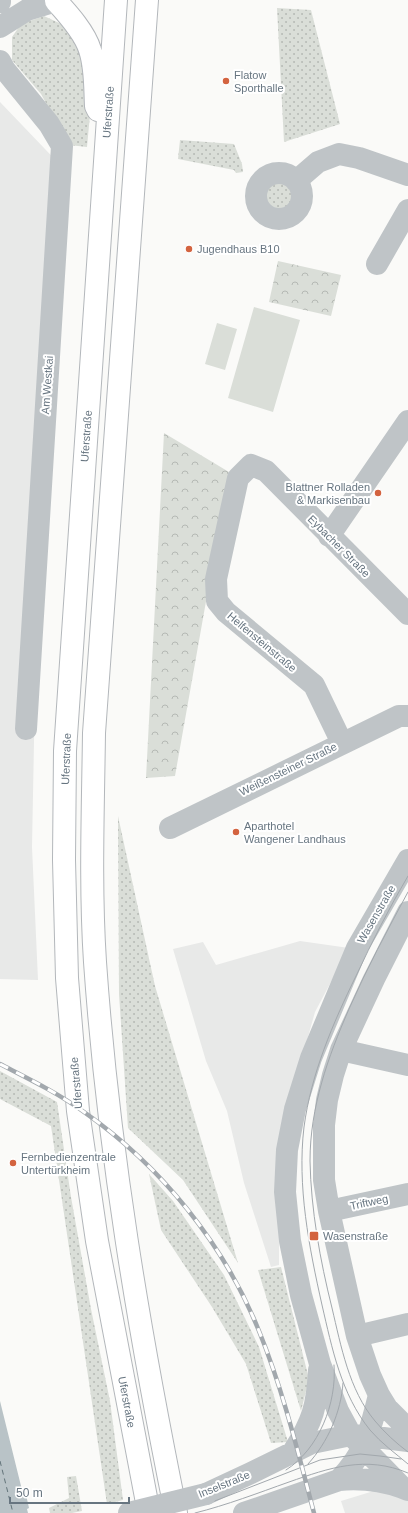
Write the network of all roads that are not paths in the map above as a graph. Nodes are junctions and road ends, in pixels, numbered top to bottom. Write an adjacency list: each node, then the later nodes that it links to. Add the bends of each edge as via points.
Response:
1 (116, 0): 6 (highway, Uferstraße)
2 (147, 0): 37 (highway, via 94,734 92,848 95,960 105,1084 121,1205 157,1421)
3 (56, 1): 4 (street, via 26,10); 6 (highway, via 74,21 90,49 96,106)
4 (0, 27)
5 (0, 61): 16 (street, Am Westkai, via 49,124 62,146)
6 (107, 126): 36 (highway, Uferstraße, via 65,751 64,860 67,962 78,1111 97,1241)
7 (408, 175): 8 (street, via 339,154 318,162)
8 (296, 181)
9 (408, 210): 10 (street)
10 (377, 264)
11 (408, 421): 13 (street)
12 (251, 465): 13 (street, Eybacher Straße, via 266,471); 17 (street, Helfensteinstraße, via 238,478 216,579 217,601 226,612 314,685)
13 (329, 536): 14 (street, Eybacher Straße)
14 (408, 614)
15 (408, 716): 17 (street, Weißensteiner Straße, via 399,716)
16 (26, 729)
17 (342, 743): 18 (street, Weißensteiner Straße)
18 (170, 828)
19 (408, 860): 27 (street, Wasenstraße, via 356,948 311,1058 295,1109 287,1150 286,1192 290,1241 301,1295)
20 (408, 912): 21 (street)
21 (341, 1050): 22 (street); 24 (street, via 327,1100 324,1125 324,1180)
22 (408, 1065)
23 (408, 1194): 24 (street, Triftweg)
24 (329, 1211): 26 (street)
25 (408, 1324): 26 (street)
26 (357, 1336): 28 (street)
27 (320, 1364): 30 (street, Wasenstraße, via 338,1411); 32 (street, via 315,1408)
28 (379, 1395): 29 (street, via 387,1408); 30 (street, via 374,1420)
29 (408, 1429)
30 (361, 1439): 31 (street, Inselstraße); 32 (street, Inselstraße, via 312,1443); 33 (street, via 354,1464); 34 (street, Wasenstraße)
31 (408, 1441)
32 (293, 1452): 35 (street, Inselstraße, bridge, via 206,1494)
33 (339, 1480): 34 (street, via 378,1481); 38 (street)
34 (405, 1489)
35 (128, 1513)
36 (149, 1513)
37 (176, 1513)
38 (244, 1513)

